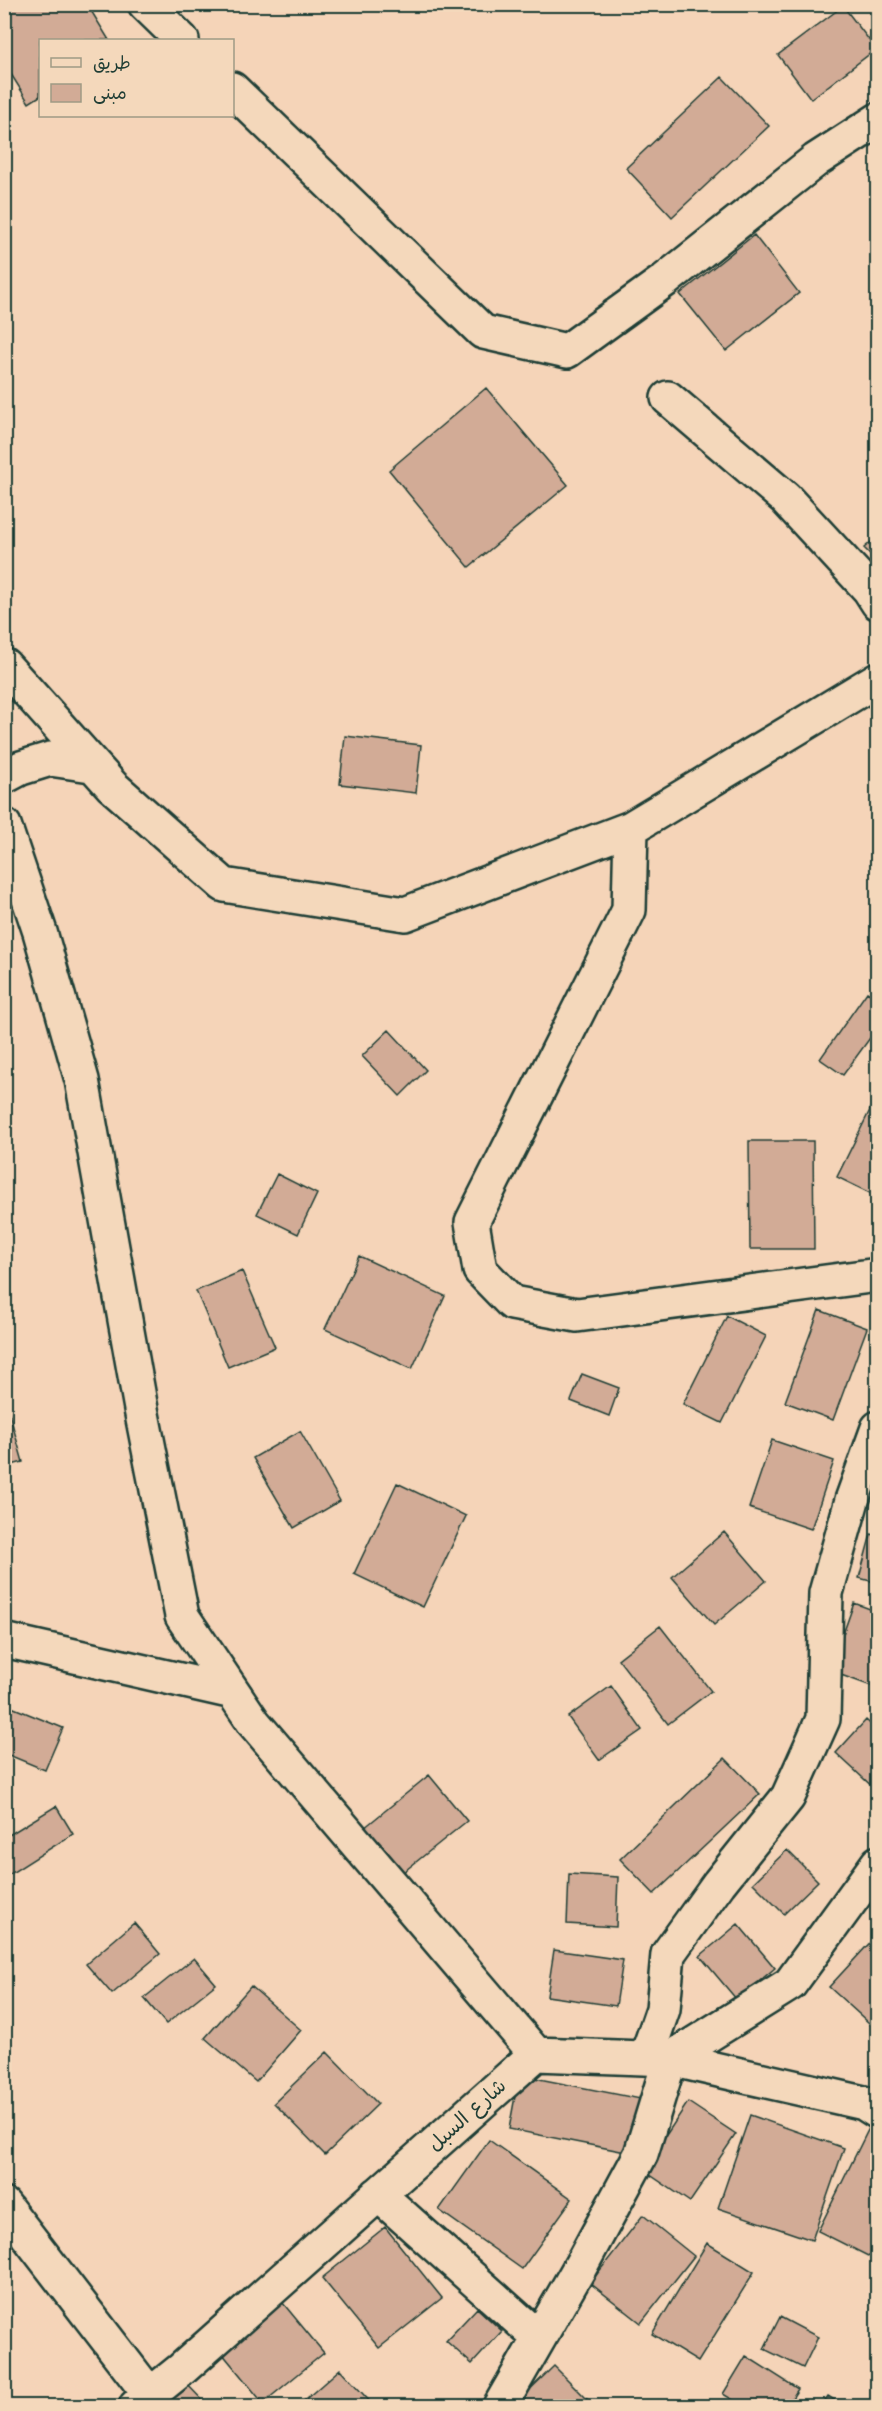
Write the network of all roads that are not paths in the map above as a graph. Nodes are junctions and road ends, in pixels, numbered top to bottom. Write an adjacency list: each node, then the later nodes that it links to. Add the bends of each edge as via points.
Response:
1 (145, 4): 2 (street)
2 (181, 39)
3 (234, 91): 4 (street, via 483,332 567,351 665,280 816,160)
4 (878, 120)
5 (668, 398): 6 (street, via 785,498)
6 (878, 603)
7 (4, 664): 9 (street)
8 (878, 679): 12 (street)
9 (92, 765): 10 (street, via 50,759); 12 (street, via 224,885 405,914)
10 (4, 777)
11 (4, 825): 16 (street, via 40,932 82,1080 182,1616)
12 (631, 828): 13 (street, via 629,910 472,1222 480,1270 512,1303 577,1315)
13 (878, 1275)
14 (878, 1428): 19 (street, via 852,1500 826,1593 823,1719 788,1797 668,1954)
15 (4, 1640): 16 (street)
16 (233, 1692): 18 (street, via 254,1723)
17 (878, 1863): 19 (street, via 790,1984)
18 (537, 2054): 19 (street); 21 (street, شارع السبل)
19 (658, 2059): 20 (street, via 864,2103); 23 (street, via 641,2154)
20 (878, 2112)
21 (378, 2194): 23 (street); 24 (street, شارع السبل)
22 (4, 2205): 24 (street)
23 (539, 2338): 25 (street)
24 (143, 2401)
25 (500, 2406)

